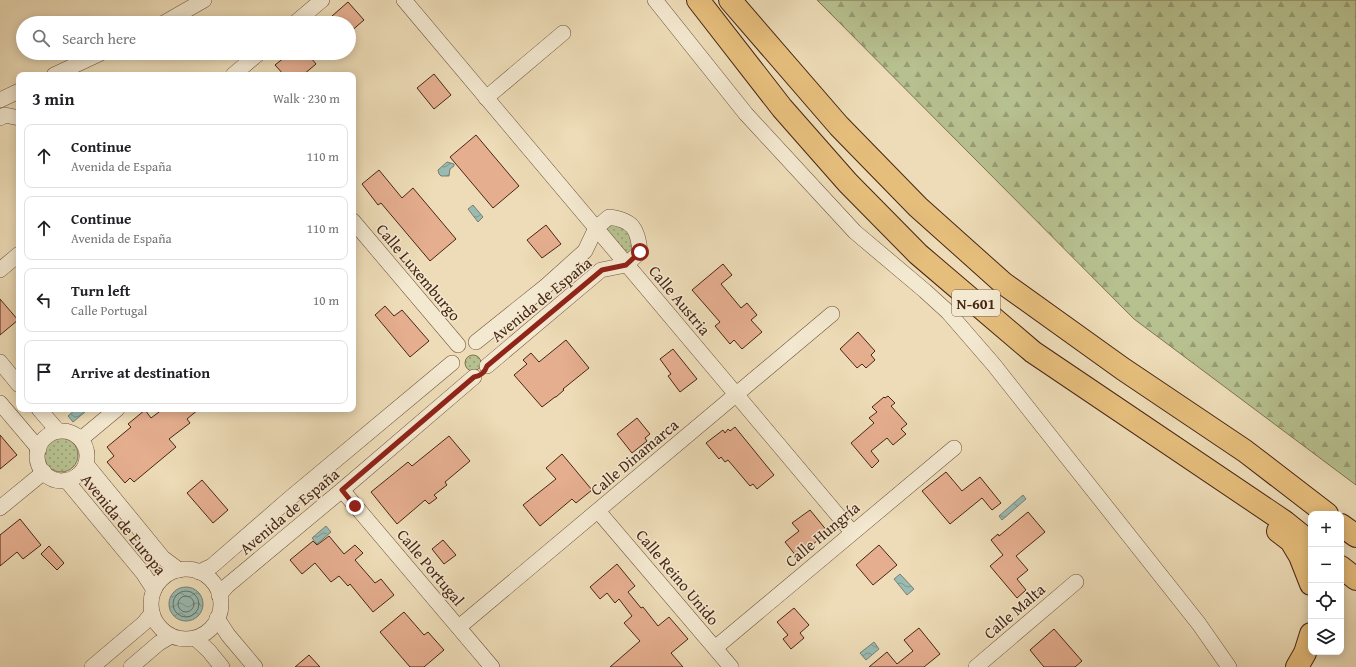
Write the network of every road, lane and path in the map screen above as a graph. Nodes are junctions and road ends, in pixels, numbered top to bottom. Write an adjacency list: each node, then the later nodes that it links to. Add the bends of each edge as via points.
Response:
1 (204, 0): 7 (street)
2 (322, 0): 8 (street)
3 (404, 0): 15 (street, Calle Austria)
4 (655, 0): 74 (street, via 746,114 855,232 948,312 994,365 1194,618)
5 (698, 0): 27 (highway, N-601, via 782,108 848,183 918,254)
6 (730, 0): 47 (highway, N-601, via 839,126 918,207 1003,283 1123,369 1245,451)
7 (176, 16)
8 (303, 16)
9 (563, 33): 15 (street)
10 (86, 60): 12 (street)
11 (251, 60): 13 (street)
12 (60, 72)
13 (237, 72)
14 (16, 92): 16 (street)
15 (486, 98): 20 (street, Calle Austria)
16 (0, 100)
17 (16, 117): 18 (street, via 5,115)
18 (0, 118)
19 (356, 225): 26 (street, Calle Luxemburgo)
20 (596, 228): 22 (street, Calle Austria); 22 (street, via 609,217 622,219 632,226 639,237 640,252); 25 (street, Avenida de España, via 585,251)
21 (16, 257): 23 (street)
22 (626, 265): 30 (street, Avenida de España, via 602,270); 33 (street, Calle Austria)
23 (0, 270)
24 (832, 314): 33 (street, Calle Dinamarca)
25 (476, 342): 26 (street, via 462,342); 30 (street, via 487,351)
26 (458, 345): 29 (street, via 451,358)
27 (1033, 352): 51 (highway, N-601, via 1285,522); 57 (highway, via 1121,420 1291,541)
28 (0, 362): 32 (street)
29 (452, 363): 31 (street, via 460,375); 54 (street, Avenida de España, via 212,566)
30 (487, 366): 31 (street, via 486,370)
31 (474, 377): 44 (street, Avenida de España)
32 (16, 381)
33 (736, 395): 46 (street, Calle Dinamarca); 49 (street, Calle Austria)
34 (0, 403): 40 (street)
35 (42, 412): 37 (street)
36 (113, 412): 38 (street)
37 (58, 431): 38 (street, via 77,434); 40 (street, via 51,432 41,441)
38 (81, 439): 41 (street, via 86,444)
39 (954, 448): 49 (street, Calle Hungría)
40 (39, 449): 42 (street, via 39,467)
41 (86, 464): 43 (street, via 84,470 74,479); 53 (street, Avenida de Europa, via 163,558)
42 (44, 472): 43 (street, via 48,477); 45 (street)
43 (66, 480): 58 (street, Avenida de Europa, via 143,573)
44 (342, 490): 59 (street, Avenida de España); 62 (street, Calle Portugal)
45 (0, 508)
46 (598, 511): 62 (street, Calle Dinamarca); 66 (street, Calle Reino Unido)
47 (1323, 511)
48 (1344, 527): 50 (highway)
49 (852, 532): 66 (street, Calle Hungría)
50 (1356, 536)
51 (1308, 541)
52 (1344, 569): 55 (highway)
53 (179, 570): 54 (street, via 188,568); 58 (street, via 170,572 156,584)
54 (199, 572): 59 (street, via 206,574 218,588)
55 (1356, 579)
56 (1076, 582): 73 (street, Calle Malta)
57 (1311, 583)
58 (154, 590): 60 (street, via 150,602)
59 (219, 595): 61 (street, via 222,607)
60 (152, 613): 63 (street, via 153,620 165,634); 67 (street, via 144,623)
61 (218, 618): 64 (street, via 216,624); 70 (street, via 228,635)
62 (459, 627): 71 (street, Calle Portugal)
63 (171, 636): 64 (street, via 183,640); 68 (street)
64 (195, 638): 69 (street)
65 (1308, 645): 75 (highway)
66 (715, 648): 72 (street, Calle Reino Unido)
67 (92, 667)
68 (130, 667)
69 (222, 667)
70 (255, 667)
71 (492, 667)
72 (731, 667)
73 (976, 667)
74 (1229, 667)
75 (1297, 667)

